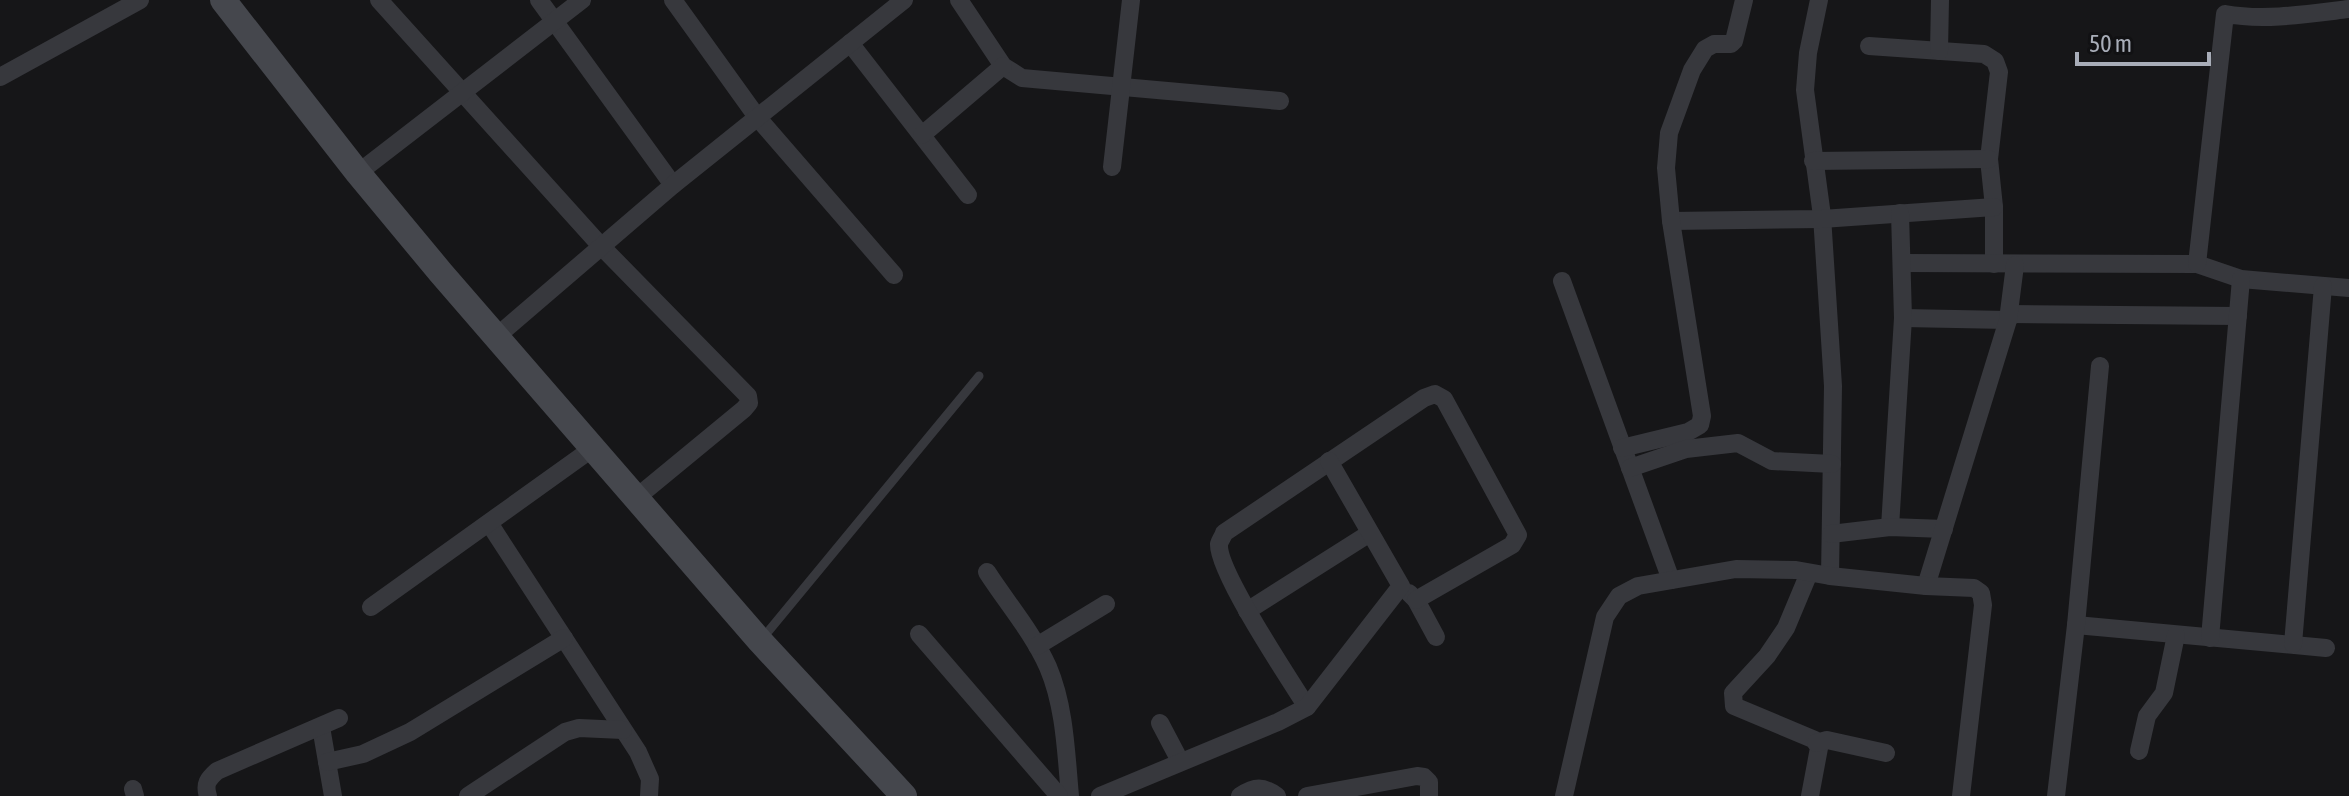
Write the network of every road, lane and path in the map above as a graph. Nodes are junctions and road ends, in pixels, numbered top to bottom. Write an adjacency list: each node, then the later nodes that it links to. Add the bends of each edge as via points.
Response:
1 (140, 0): 21 (street)
2 (223, 0): 30 (main road)
3 (379, 0): 23 (street)
4 (539, 0): 16 (street)
5 (582, 0): 16 (street)
6 (904, 0): 17 (street)
7 (959, 0): 20 (street)
8 (1131, 0): 22 (street)
9 (1744, 0): 36 (street, via 1734,41 1705,49 1669,133)
10 (1819, 0): 28 (street, via 1805,90)
11 (1940, 0): 19 (street)
12 (677, 1): 25 (street)
13 (2225, 7): 14 (street, via 2242,17); 40 (street)
14 (2298, 8): 15 (street)
15 (2349, 9)
16 (554, 22): 23 (street); 31 (street)
17 (850, 43): 25 (street); 26 (street)
18 (1869, 46): 19 (street)
19 (1939, 51): 27 (street, via 1984,54 1995,61 1999,72)
20 (1003, 66): 22 (street, via 1022,78); 26 (street)
21 (0, 77)
22 (1121, 86): 24 (street); 29 (street)
23 (461, 92): 30 (street); 37 (street)
24 (1280, 101)
25 (757, 117): 31 (street); 42 (street)
26 (922, 135): 32 (street)
27 (1989, 159): 28 (street); 33 (street)
28 (1813, 161): 35 (street)
29 (1112, 167)
30 (358, 173): 50 (main road)
31 (673, 185): 37 (street)
32 (968, 195)
33 (1994, 207): 34 (street); 39 (street)
34 (1900, 213): 35 (street); 38 (street)
35 (1822, 219): 36 (street); 56 (street, via 1833,386)
36 (1671, 221): 54 (street, via 1702,416 1700,425 1688,432)
37 (600, 245): 50 (street); 58 (street, via 748,396 749,403)
38 (1902, 263): 39 (street); 49 (street)
39 (1994, 264): 41 (street)
40 (2197, 264): 41 (street); 43 (street)
41 (2015, 265): 48 (street)
42 (894, 275)
43 (2241, 279): 45 (street); 47 (street)
44 (1562, 281): 54 (street)
45 (2323, 286): 46 (street); 81 (street)
46 (2349, 288)
47 (2238, 316): 48 (street); 79 (street)
48 (2008, 317): 49 (street); 61 (street)
49 (1903, 318): 60 (street)
50 (496, 337): 53 (main road)
51 (2100, 366): 74 (street)
52 (979, 376): 80 (lane)
53 (593, 448): 58 (main road); 59 (street)
54 (1622, 448): 57 (street)
55 (1329, 461): 62 (street); 70 (street, via 1424,398 1435,394 1444,399 1518,535 1512,545); 73 (street, via 1224,533 1219,544 1222,558)
56 (1832, 464): 57 (street, via 1772,461 1738,443 1686,449); 63 (street)
57 (1630, 468): 67 (street)
58 (636, 498): 80 (main road)
59 (489, 523): 72 (street); 78 (street)
60 (1890, 527): 61 (street); 63 (street)
61 (1944, 529): 69 (street)
62 (1370, 533): 68 (street); 73 (street)
63 (1831, 534): 66 (street)
64 (987, 572): 82 (street)
65 (1809, 573): 66 (street); 67 (street, via 1736,569); 89 (street, via 1786,628 1733,693 1734,706)
66 (1830, 576): 69 (street)
67 (1671, 580): 106 (street, via 1619,596 1605,617)
68 (1401, 586): 70 (street); 84 (street)
69 (1926, 586): 108 (street, via 1974,588 1981,593)
70 (1416, 600): 77 (street)
71 (1106, 604): 82 (street)
72 (371, 607)
73 (1247, 611): 84 (street)
74 (2076, 625): 76 (street); 109 (street)
75 (919, 634): 99 (street)
76 (2176, 635): 79 (street); 90 (street, via 2164,693 2147,716)
77 (1436, 637)
78 (564, 638): 88 (street); 93 (street, via 410,732 363,754)
79 (2210, 638): 81 (street)
80 (760, 641): 98 (main road)
81 (2293, 644): 83 (street)
82 (1037, 646): 100 (street, via 1063,723)
83 (2326, 648)
84 (1307, 707): 92 (street)
85 (339, 718): 87 (street)
86 (1160, 723): 92 (street)
87 (321, 727): 93 (street); 94 (street, via 217,771 208,779)
88 (623, 730): 96 (street, via 565,732); 97 (street, via 650,779)
89 (1816, 743): 91 (street, via 1827,740); 107 (street)
90 (2139, 751)
91 (1886, 753)
92 (1180, 761): 101 (street)
93 (327, 762): 95 (street)
94 (208, 796)
95 (333, 796)
96 (468, 796)
97 (649, 796)
98 (904, 796)
99 (1059, 796)
100 (1070, 796)
101 (1100, 796)
102 (1240, 796): 103 (street, via 1258,787)
103 (1277, 796)
104 (1307, 796): 105 (street, via 1417,776 1429,782)
105 (1429, 796)
106 (1564, 796)
107 (1810, 796)
108 (1961, 796)
109 (2057, 796)

